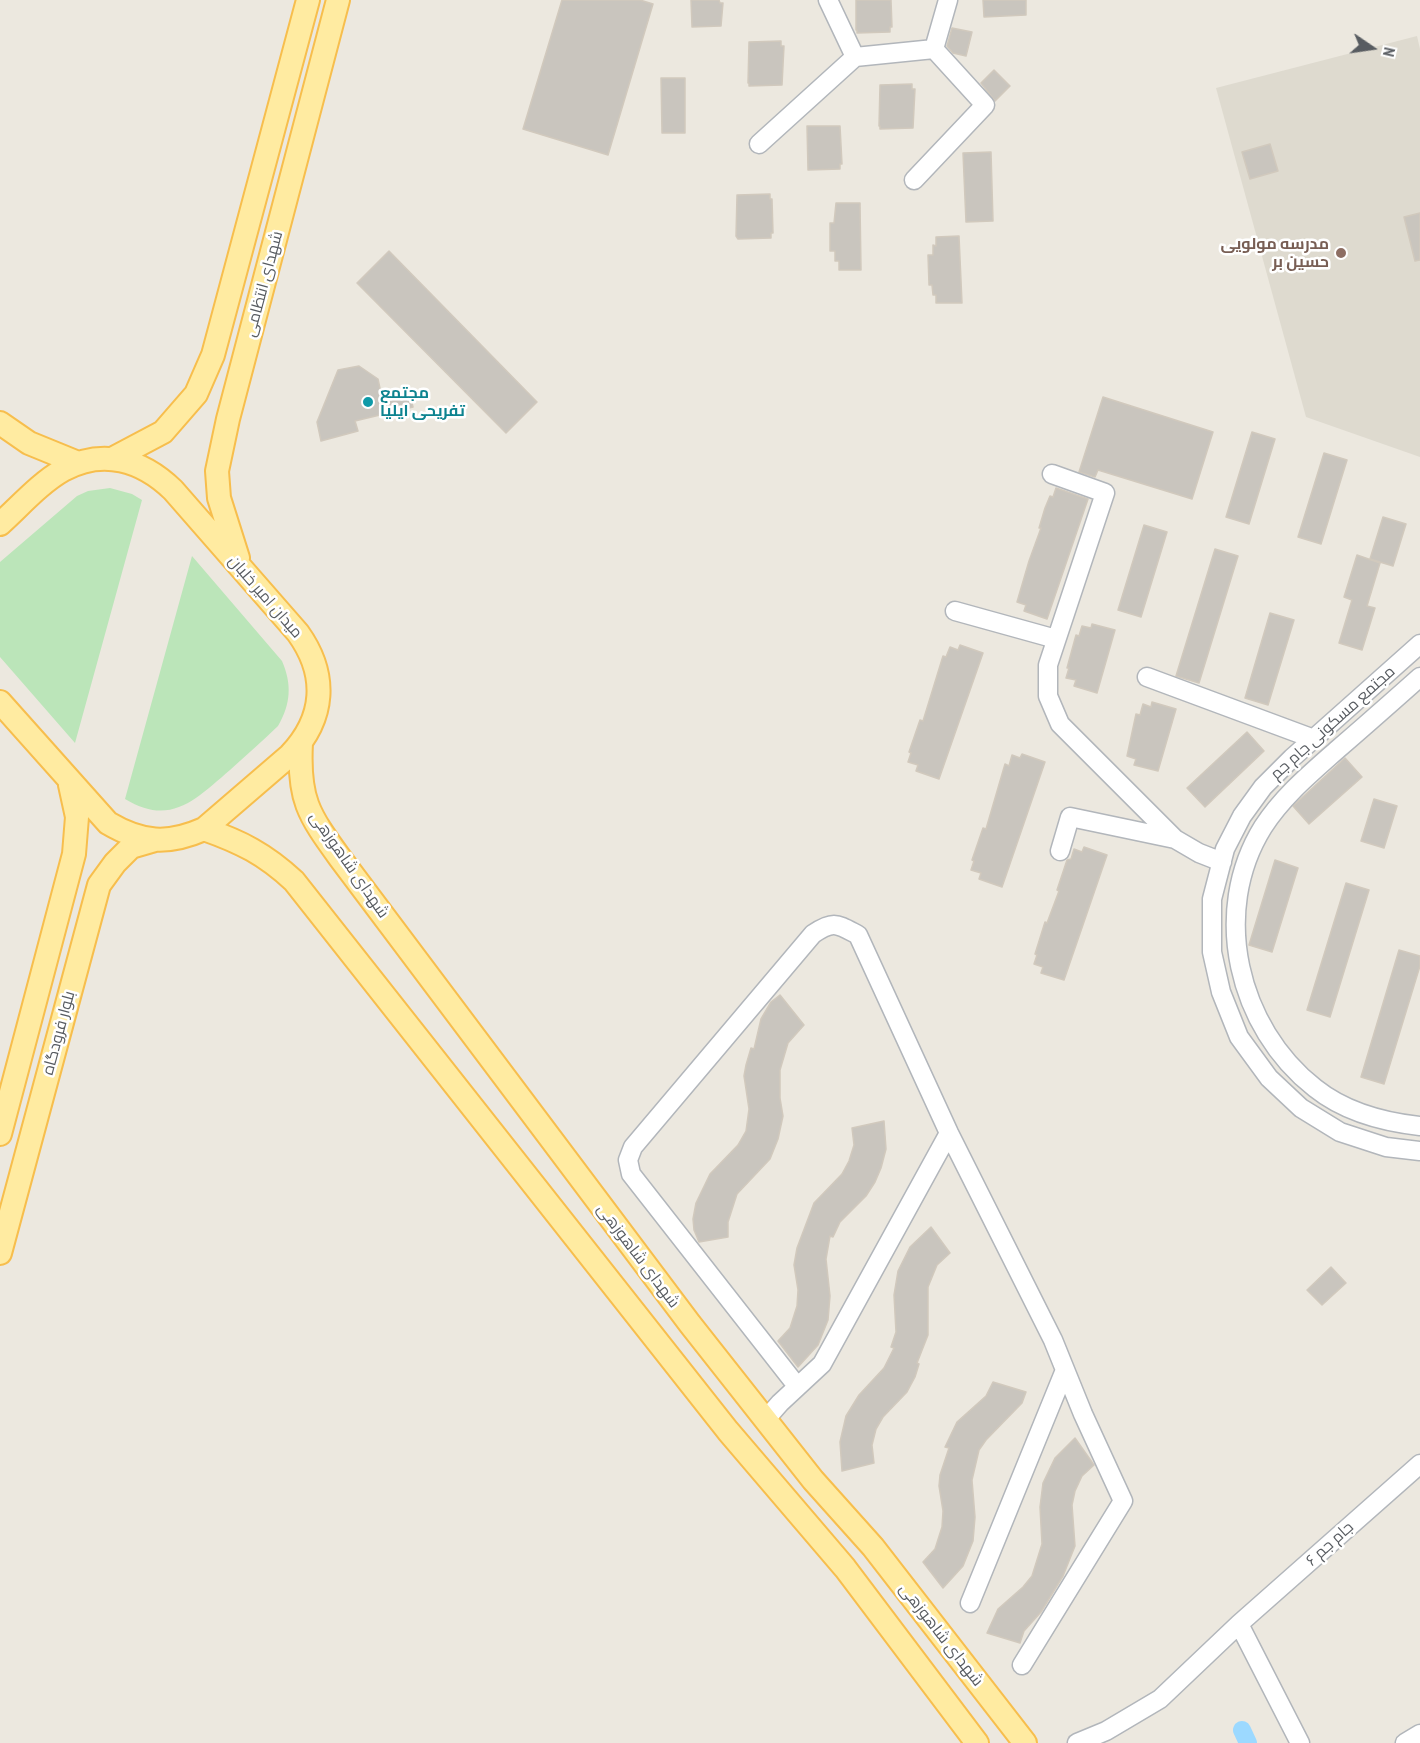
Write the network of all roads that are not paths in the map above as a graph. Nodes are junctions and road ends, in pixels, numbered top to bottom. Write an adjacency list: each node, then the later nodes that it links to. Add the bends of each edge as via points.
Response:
1 (338, 0): 5 (main road, شهدای انتظامی)
2 (828, 0): 7 (street)
3 (948, 0): 6 (street)
4 (306, 9): 5 (main road); 11 (main road, شهدای انتظامی, via 209,365 196,394 163,432)
5 (332, 23): 15 (main road, شهدای انتظامی, via 217,471 219,498)
6 (934, 49): 7 (street); 9 (street, via 985,105)
7 (855, 57): 8 (street)
8 (759, 144)
9 (914, 180)
10 (0, 423): 12 (main road, via 29,443)
11 (112, 459): 12 (main road, میدان امیر خلبان); 15 (main road, میدان امیر خلبان, via 145,468 159,477)
12 (78, 463): 14 (main road, میدان امیر خلبان, via 50,480)
13 (1052, 474): 17 (street, via 1105,493)
14 (0, 524)
15 (241, 568): 23 (main road, میدان امیر خلبان, via 298,633 314,662 316,712)
16 (955, 611): 17 (street)
17 (1056, 639): 26 (street, via 1048,665 1048,696 1060,724)
18 (1420, 645): 22 (street, مجتمع مسکونی جام جم)
19 (1147, 677): 22 (street)
20 (1420, 677): 30 (street, مجتمع مسکونی جام جم, via 1281,803 1248,858 1236,902 1236,950 1244,985 1260,1025 1287,1062)
21 (0, 702): 24 (main road, میدان امیر خلبان)
22 (1314, 739): 29 (street, مجتمع مسکونی جام جم, via 1263,787 1242,816)
23 (301, 743): 25 (main road, میدان امیر خلبان); 39 (main road, شهدای شاهوزهی, via 302,789 315,823)
24 (69, 780): 27 (main road, میدان امیر خلبان, via 108,823); 34 (main road, بلوار فرودگاه, via 77,817 74,854)
25 (204, 829): 27 (main road, میدان امیر خلبان, via 172,840); 42 (main road, via 263,854 294,881 713,1413)
26 (1175, 839): 28 (street, via 1070,817); 29 (street)
27 (155, 840): 36 (main road, بلوار فرودگاه, via 131,848 99,885)
28 (1060, 850)
29 (1222, 862): 31 (street, مجتمع مسکونی جام جم, via 1212,899 1212,952 1221,992 1239,1037 1269,1078)
30 (1308, 1082): 31 (street); 32 (street, مجتمع مسکونی جام جم, via 1350,1110 1391,1123)
31 (1292, 1101): 35 (street, مجتمع مسکونی جام جم, via 1340,1132 1386,1147)
32 (1420, 1126)
33 (949, 1132): 37 (street); 38 (street, via 822,1364); 38 (street, via 858,935 839,925 827,925 813,934 633,1147 628,1160 631,1174)
34 (0, 1134)
35 (1420, 1151)
36 (0, 1253)
37 (1065, 1370): 43 (street); 45 (street, via 1123,1501)
38 (797, 1386): 39 (street)
39 (765, 1420): 41 (main road, شهدای شاهوزهی)
40 (1418, 1471): 44 (street, جام جم ۶)
41 (813, 1480): 42 (main road); 48 (main road, شهدای شاهوزهی, via 873,1547)
42 (786, 1499): 47 (main road, via 845,1568)
43 (970, 1603)
44 (1239, 1624): 49 (street, جام جم ۶, via 1160,1699); 50 (street)
45 (1022, 1665)
46 (1420, 1734): 51 (street)
47 (977, 1743)
48 (1025, 1743)
49 (1077, 1743)
50 (1300, 1743)
51 (1405, 1743)

